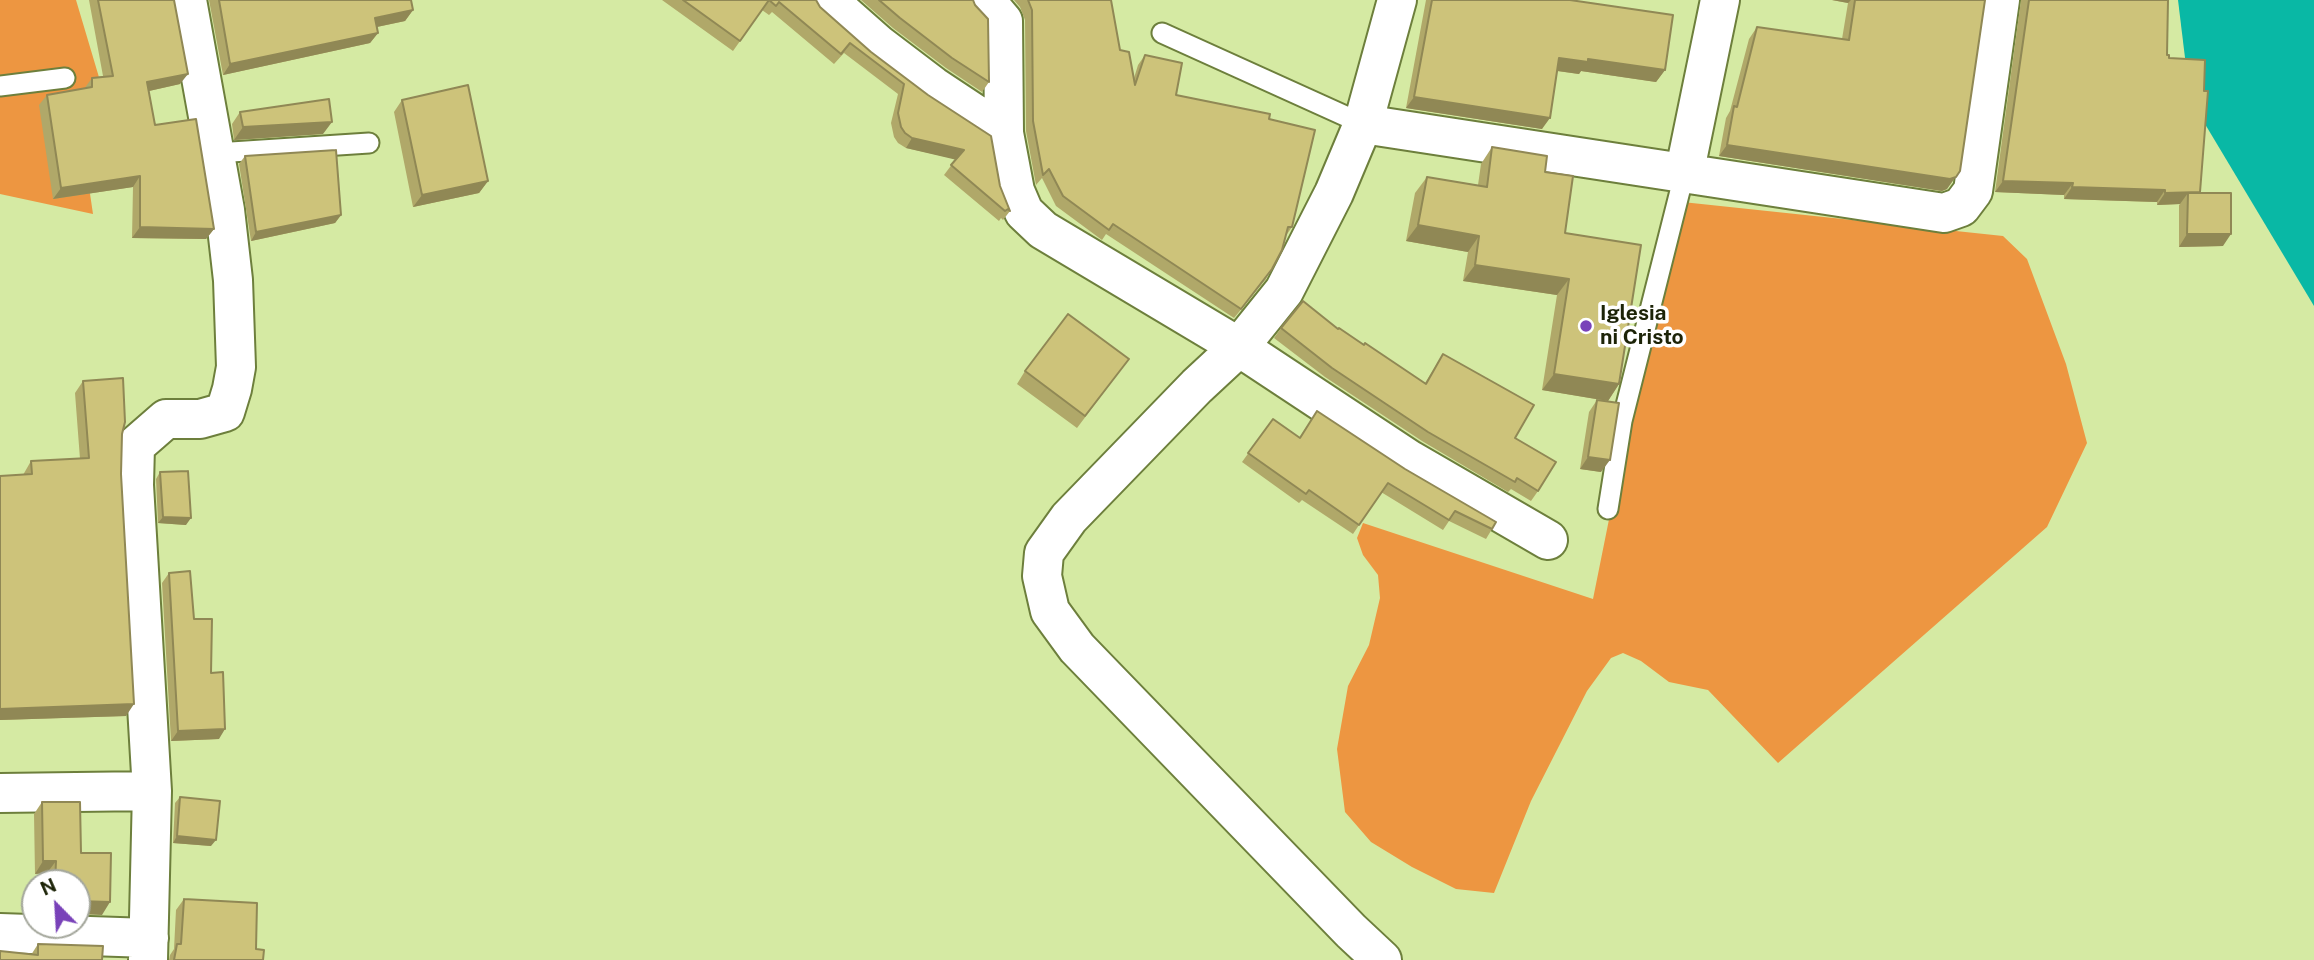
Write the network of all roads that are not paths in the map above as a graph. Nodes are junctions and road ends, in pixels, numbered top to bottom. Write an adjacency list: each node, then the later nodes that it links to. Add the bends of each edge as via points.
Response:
1 (187, 0): 13 (street)
2 (828, 0): 11 (street, via 933,86)
3 (985, 0): 11 (street, via 1003,21)
4 (1397, 0): 10 (street)
5 (1720, 0): 14 (street)
6 (2000, 0): 14 (street, via 1973,191 1961,207 1944,213)
7 (1162, 33): 10 (lane)
8 (65, 78): 9 (lane)
9 (0, 86)
10 (1363, 124): 14 (street); 15 (street, via 1284,292)
11 (1004, 133): 15 (street, via 1015,191 1024,212 1043,230)
12 (369, 143): 13 (lane)
13 (216, 153): 18 (street, via 233,279 236,367 232,389 225,412 200,419 166,419 135,446)
14 (1684, 175): 16 (lane, via 1622,421)
15 (1239, 347): 17 (street, via 1410,460); 22 (street, via 1069,518 1044,553 1042,576 1050,611 1077,648)
16 (1608, 509)
17 (1548, 540)
18 (152, 791): 19 (street); 21 (street)
19 (0, 793)
20 (0, 933): 21 (street)
21 (149, 949)
22 (1382, 960)

